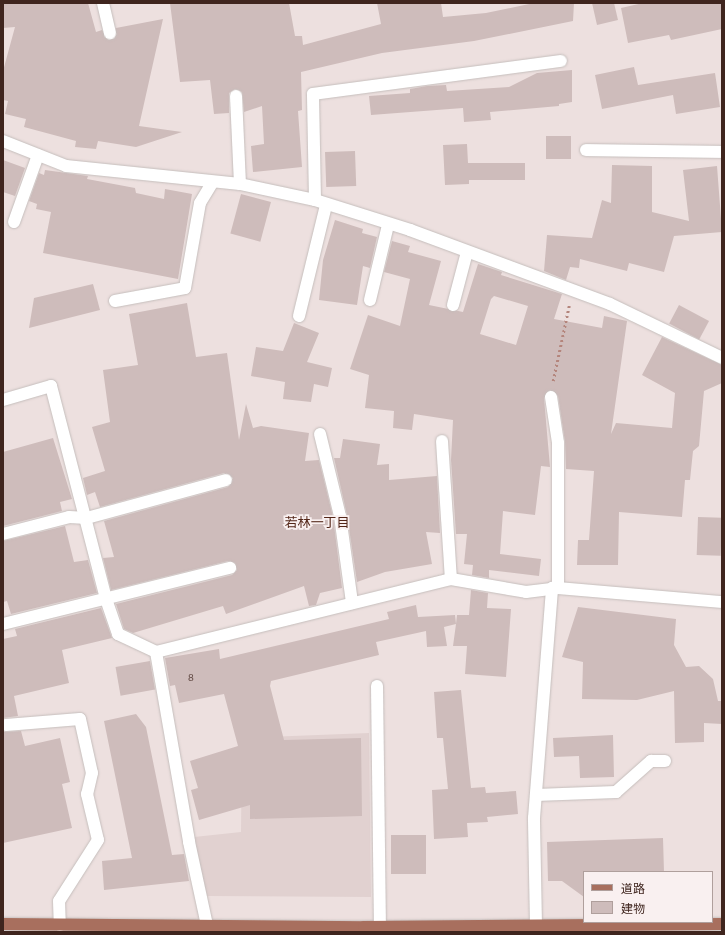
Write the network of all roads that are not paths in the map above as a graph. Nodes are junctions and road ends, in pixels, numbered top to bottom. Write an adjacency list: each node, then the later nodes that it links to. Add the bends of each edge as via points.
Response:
1 (102, 3): 2 (street)
2 (110, 33)
3 (561, 60): 11 (street, via 313,94)
4 (236, 96): 10 (street)
5 (3, 141): 8 (street)
6 (586, 150): 7 (street)
7 (722, 152)
8 (38, 155): 9 (street, via 66,166); 12 (street)
9 (212, 183): 10 (street); 16 (street, via 200,203 185,288)
10 (240, 184): 11 (street)
11 (320, 202): 13 (street); 18 (street)
12 (14, 222)
13 (388, 225): 14 (street, via 410,230); 15 (street)
14 (467, 252): 17 (street); 19 (street, via 610,304)
15 (370, 300)
16 (115, 301)
17 (453, 305)
18 (299, 316)
19 (722, 358)
20 (552, 397): 29 (street, via 558,443)
21 (3, 400): 25 (street, via 51,386)
22 (320, 434): 32 (street, via 340,516)
23 (442, 441): 28 (street)
24 (226, 480): 25 (street)
25 (87, 518): 26 (street, via 69,517); 30 (street)
26 (3, 534)
27 (230, 568): 30 (street)
28 (451, 579): 29 (street, via 526,592); 32 (street)
29 (555, 588): 31 (street); 38 (street)
30 (106, 599): 33 (street); 34 (street, via 118,634)
31 (722, 602)
32 (352, 603): 34 (street)
33 (3, 624)
34 (156, 652): 42 (street, via 189,842)
35 (377, 686): 44 (street)
36 (6, 725): 41 (street, via 80,719 92,773 88,794 98,840 59,901)
37 (665, 761): 38 (street, via 651,761 616,792)
38 (536, 795): 43 (street)
39 (3, 924): 41 (main road)
40 (722, 924): 45 (main road)
41 (60, 925): 46 (main road)
42 (207, 925): 46 (main road); 47 (main road)
43 (536, 925): 45 (main road); 48 (main road)
44 (380, 926): 47 (main road); 48 (main road)
45 (568, 928)
46 (160, 929)
47 (364, 929)
48 (488, 929)

